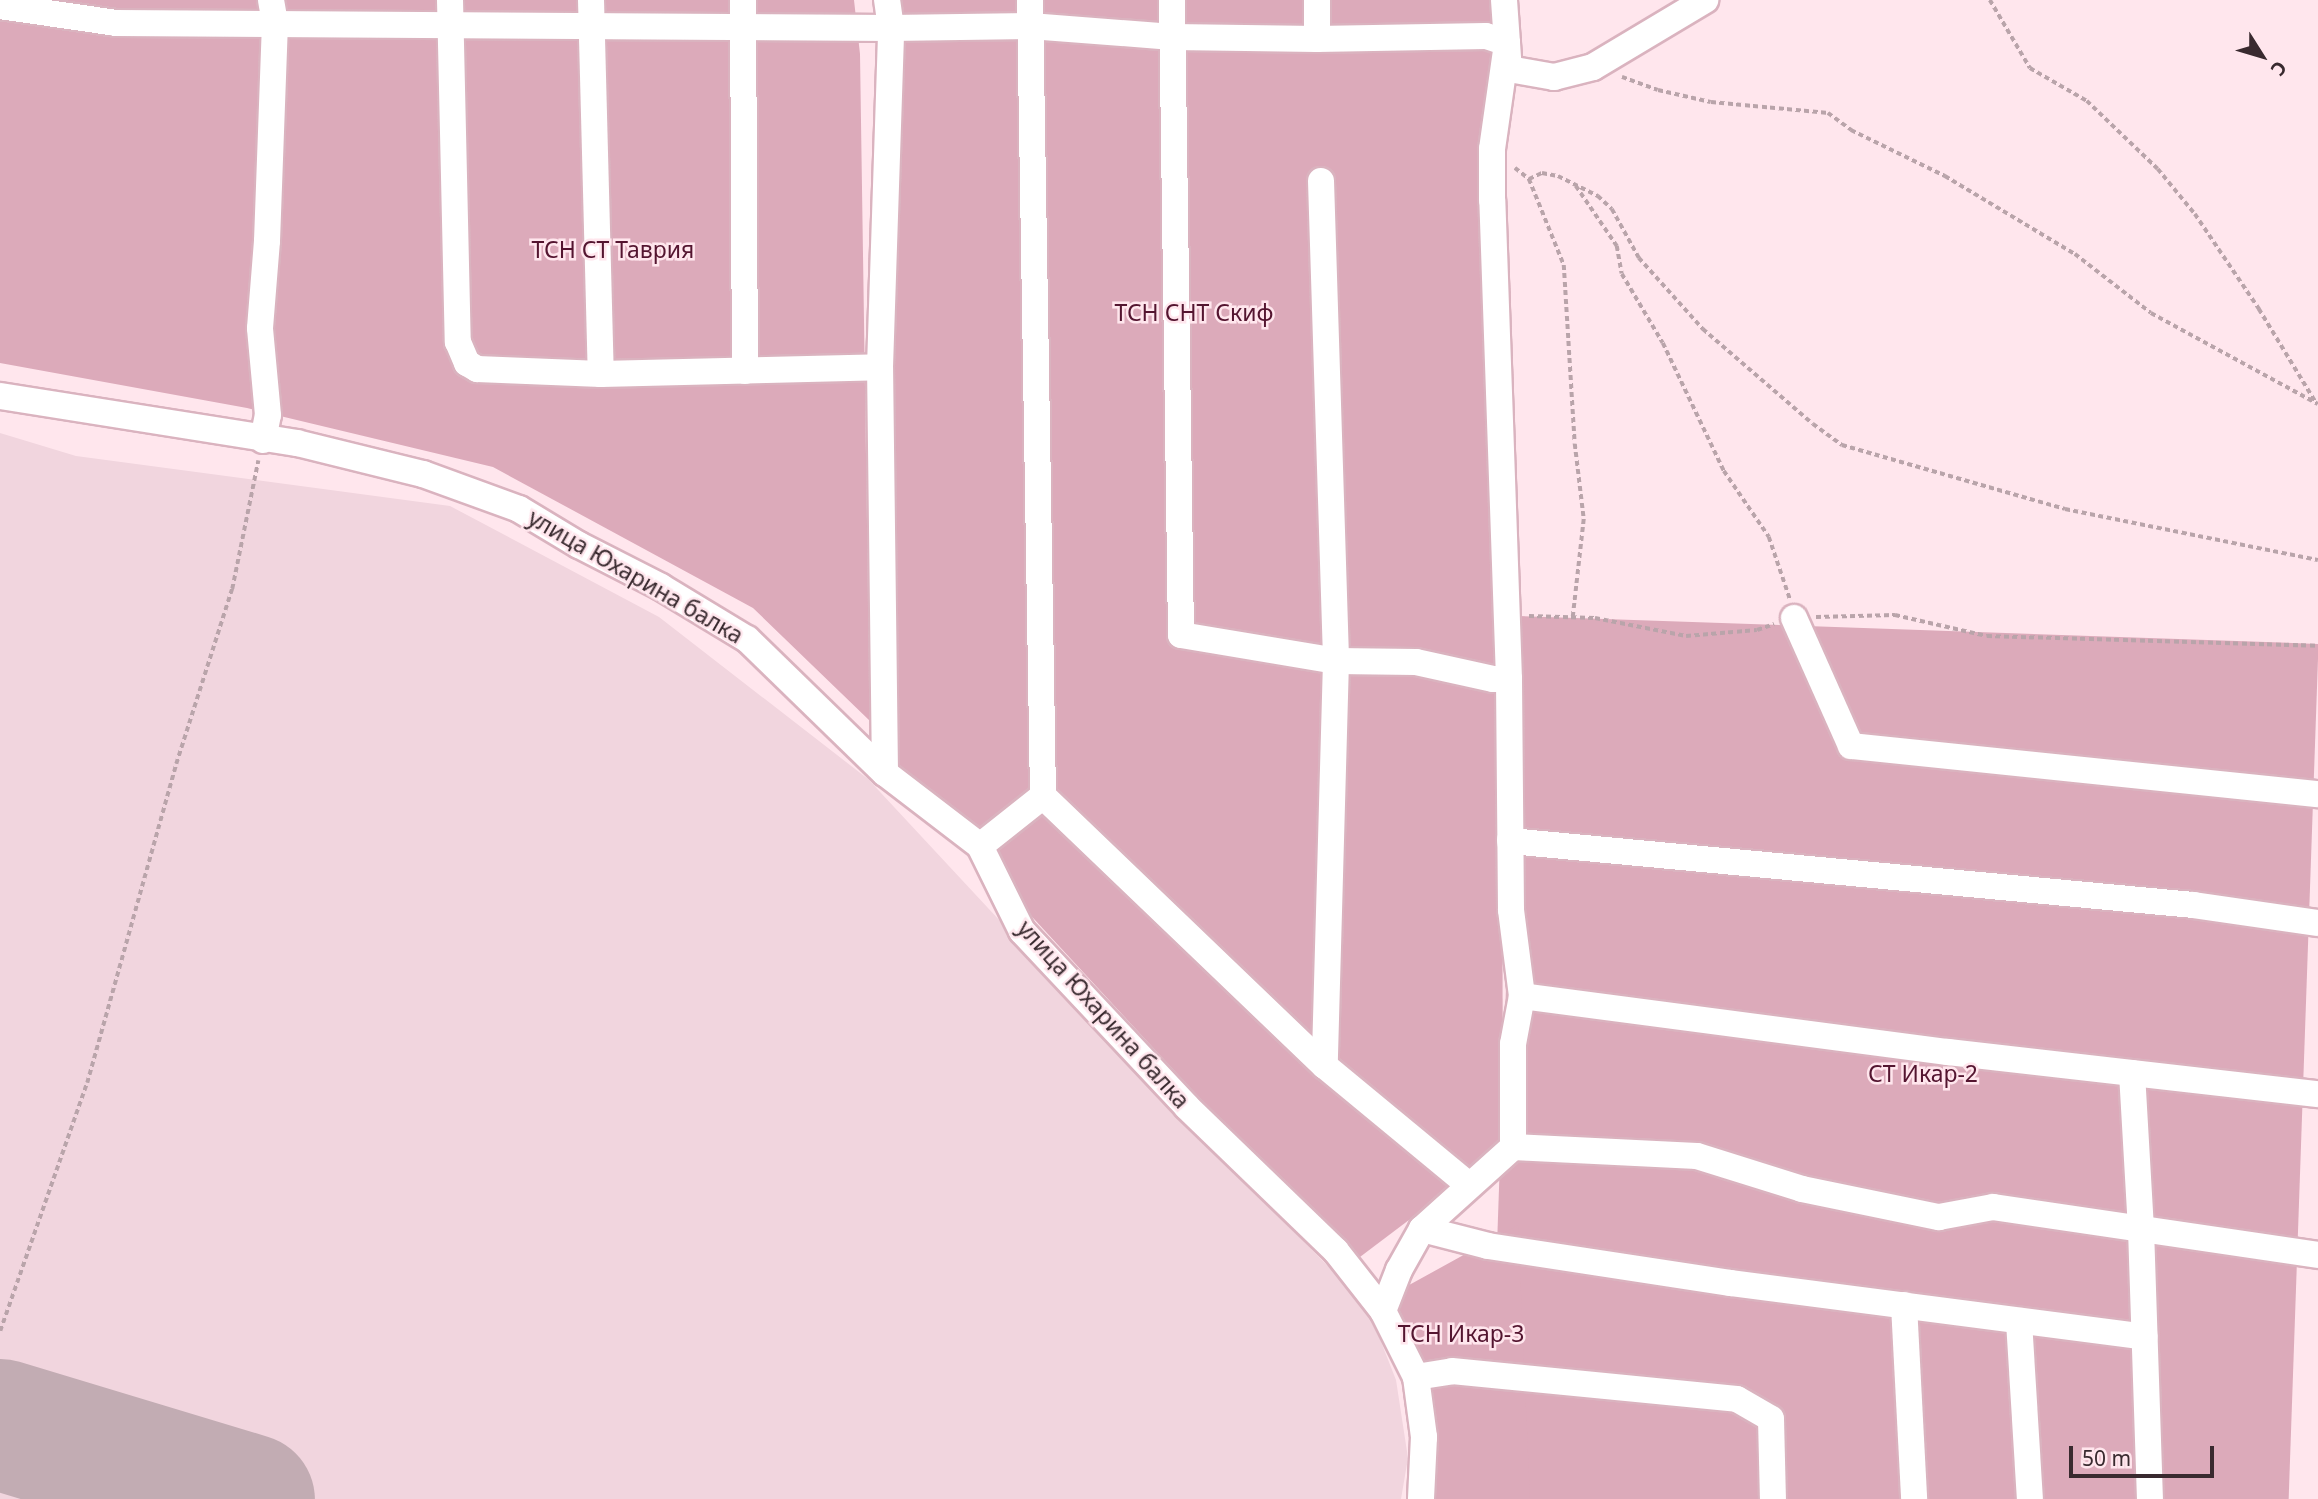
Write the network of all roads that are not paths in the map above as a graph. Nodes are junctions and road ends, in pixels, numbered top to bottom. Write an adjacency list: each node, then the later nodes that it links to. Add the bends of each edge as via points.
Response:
1 (743, 0): 13 (street)
2 (887, 0): 14 (street)
3 (1172, 0): 15 (street)
4 (1317, 0): 16 (street)
5 (1504, 0): 17 (street)
6 (1705, 0): 17 (street, via 1593,67 1554,77 1509,69)
7 (0, 6): 8 (street)
8 (115, 11): 9 (street)
9 (273, 12): 10 (street); 23 (street, via 260,328)
10 (451, 12): 11 (street); 21 (street, via 457,342 461,354 477,369)
11 (592, 13): 13 (street); 21 (street)
12 (1030, 13): 14 (street); 15 (street); 29 (street)
13 (745, 27): 14 (street); 20 (street)
14 (891, 28): 19 (street)
15 (1173, 37): 16 (street); 25 (street, via 1181,635)
16 (1317, 39): 17 (street, via 1486,36)
17 (1507, 43): 26 (street, via 1492,149)
18 (1321, 181): 25 (street)
19 (880, 367): 20 (street); 27 (street)
20 (745, 371): 21 (street)
21 (601, 374)
22 (0, 396): 23 (street)
23 (265, 427): 27 (street, улица Юхарина балка, via 297,443 423,474 519,509 662,587 747,639)
24 (1794, 618): 28 (street, via 1851,746)
25 (1336, 661): 26 (street, via 1416,662 1493,680); 34 (street)
26 (1509, 679): 30 (street)
27 (885, 773): 31 (street, улица Юхарина балка)
28 (2318, 794)
29 (1043, 796): 31 (street); 34 (street)
30 (1510, 841): 32 (street, via 2193,905); 33 (street, via 1511,910)
31 (980, 846): 43 (street, улица Юхарина балка, via 1022,931 1188,1107 1336,1251)
32 (2318, 923)
33 (1522, 996): 35 (street); 37 (street, via 1513,1044)
34 (1325, 1066): 38 (street)
35 (2132, 1073): 36 (street); 40 (street)
36 (2318, 1094)
37 (1513, 1147): 38 (street); 40 (street, via 1697,1156 1802,1189 1939,1217 1993,1207)
38 (1469, 1185): 39 (street)
39 (1422, 1229): 42 (street, via 1488,1246); 43 (street)
40 (2141, 1229): 41 (street); 45 (street)
41 (2318, 1255)
42 (1904, 1306): 44 (street); 49 (street)
43 (1383, 1311): 46 (street, улица Юхарина балка)
44 (2019, 1321): 45 (street); 50 (street)
45 (2144, 1337): 51 (street)
46 (1416, 1377): 47 (street, улица Юхарина балка, via 1423,1437); 48 (street, via 1452,1371 1737,1399 1771,1419)
47 (1421, 1499)
48 (1773, 1499)
49 (1914, 1499)
50 (2030, 1499)
51 (2150, 1499)

